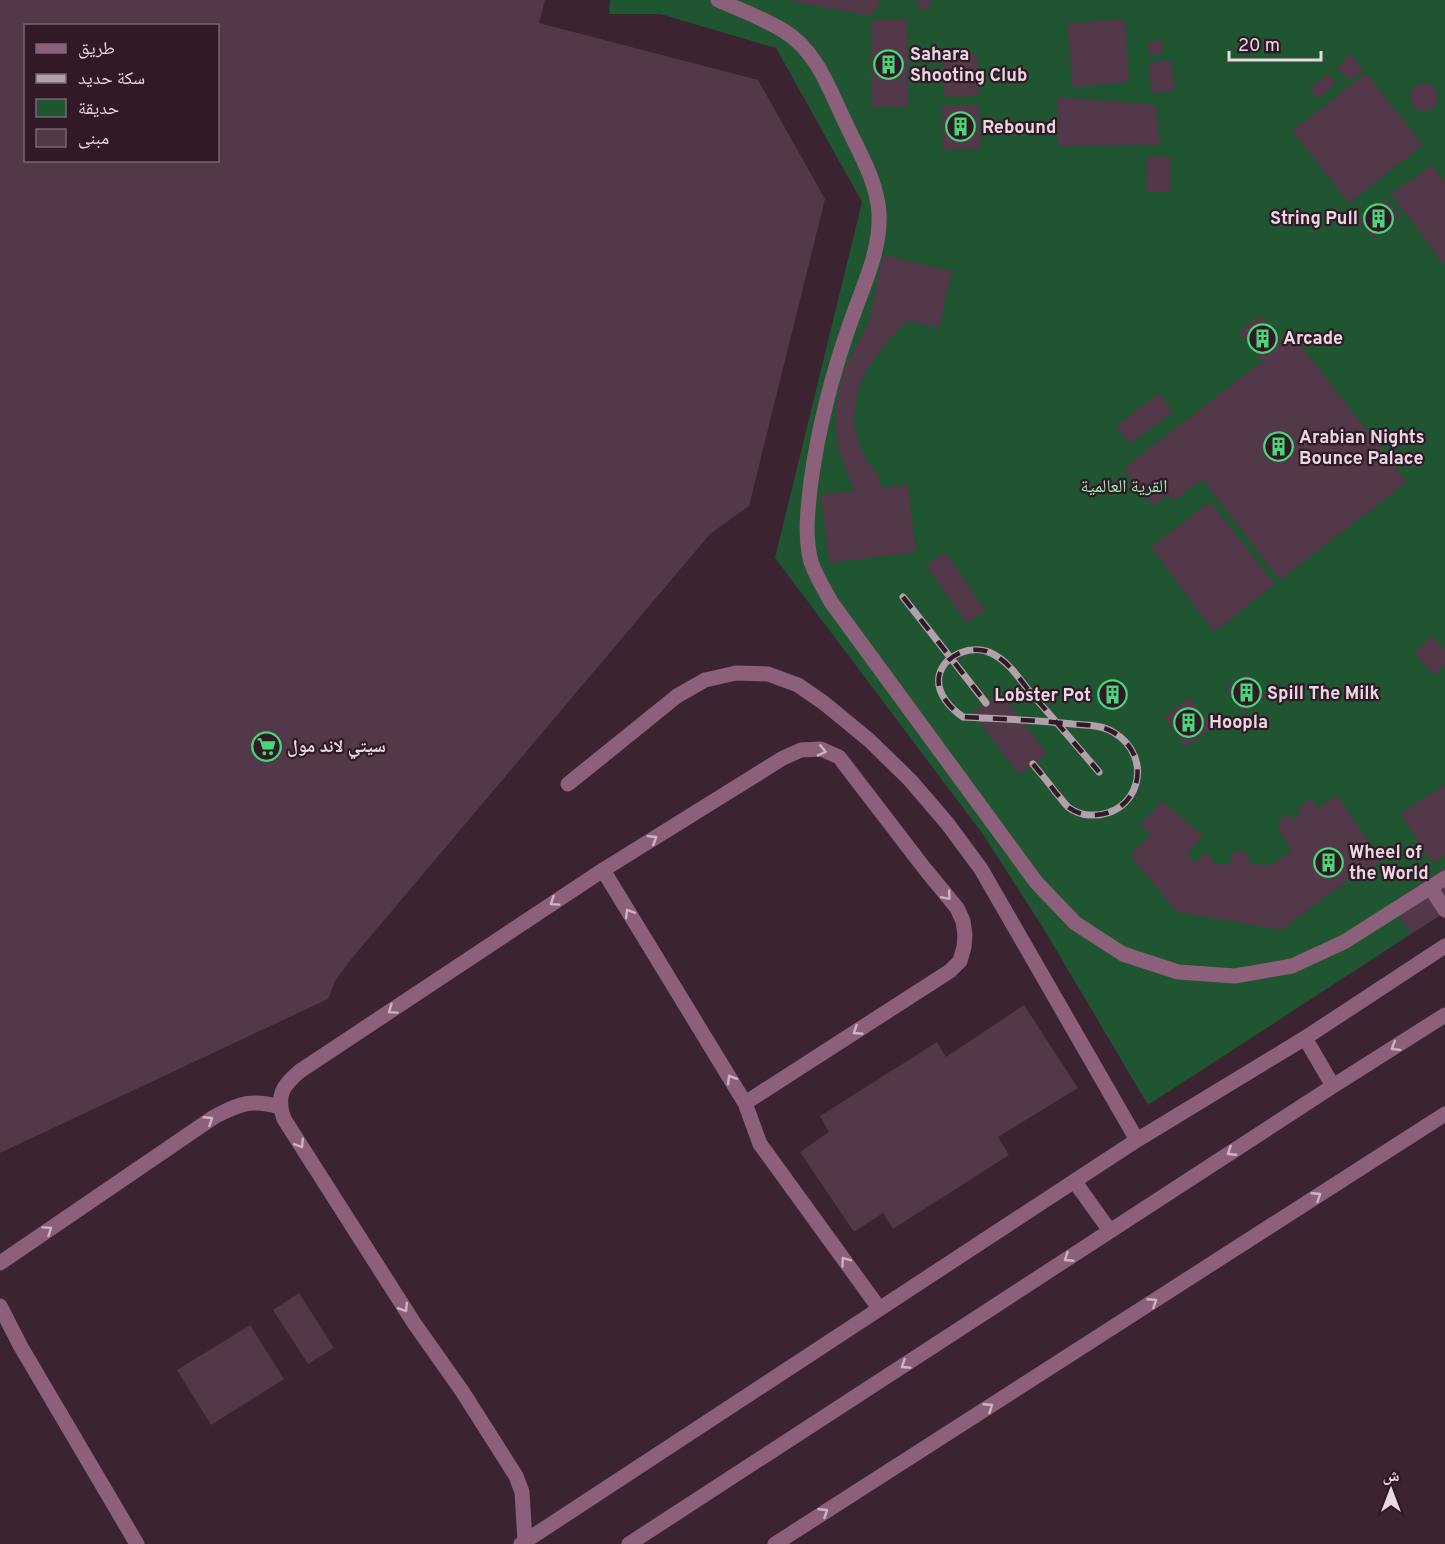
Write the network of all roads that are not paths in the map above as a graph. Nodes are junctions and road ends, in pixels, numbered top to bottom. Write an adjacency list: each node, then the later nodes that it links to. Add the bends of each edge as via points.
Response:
1 (718, 0): 5 (street, via 784,32 813,59 876,192 876,251 839,354 816,452 807,516 811,561 831,603 1036,882 1075,923 1123,954 1178,972 1235,976 1292,966 1344,942)
2 (568, 784): 14 (street, via 677,696 705,680 736,673 768,674 798,685 869,740 947,823 981,869)
3 (603, 870): 11 (street, one-way to 3); 11 (street, one-way to 11, via 783,758 801,750 821,749 839,757 957,908 963,921 964,947 960,961 950,971); 12 (street, one-way to 12, via 300,1071 285,1086)
4 (1445, 878): 5 (street)
5 (1430, 887): 6 (street)
6 (1445, 909)
7 (1445, 946): 9 (street)
8 (1445, 1015): 10 (street, one-way to 10)
9 (1305, 1038): 10 (street); 14 (street)
10 (1333, 1086): 16 (street, one-way to 16)
11 (745, 1103): 19 (street, one-way to 11, via 760,1144)
12 (280, 1107): 17 (street, one-way to 12, via 214,1117 251,1102); 20 (street, one-way to 20, via 359,1238 516,1476 523,1501)
13 (1445, 1114): 23 (street, one-way to 13)
14 (1137, 1140): 15 (street)
15 (1075, 1182): 16 (street); 19 (street)
16 (1110, 1231): 22 (street, one-way to 22)
17 (0, 1263)
18 (0, 1306): 21 (street)
19 (879, 1308): 20 (street)
20 (524, 1543)
21 (137, 1544)
22 (629, 1544)
23 (775, 1544)

